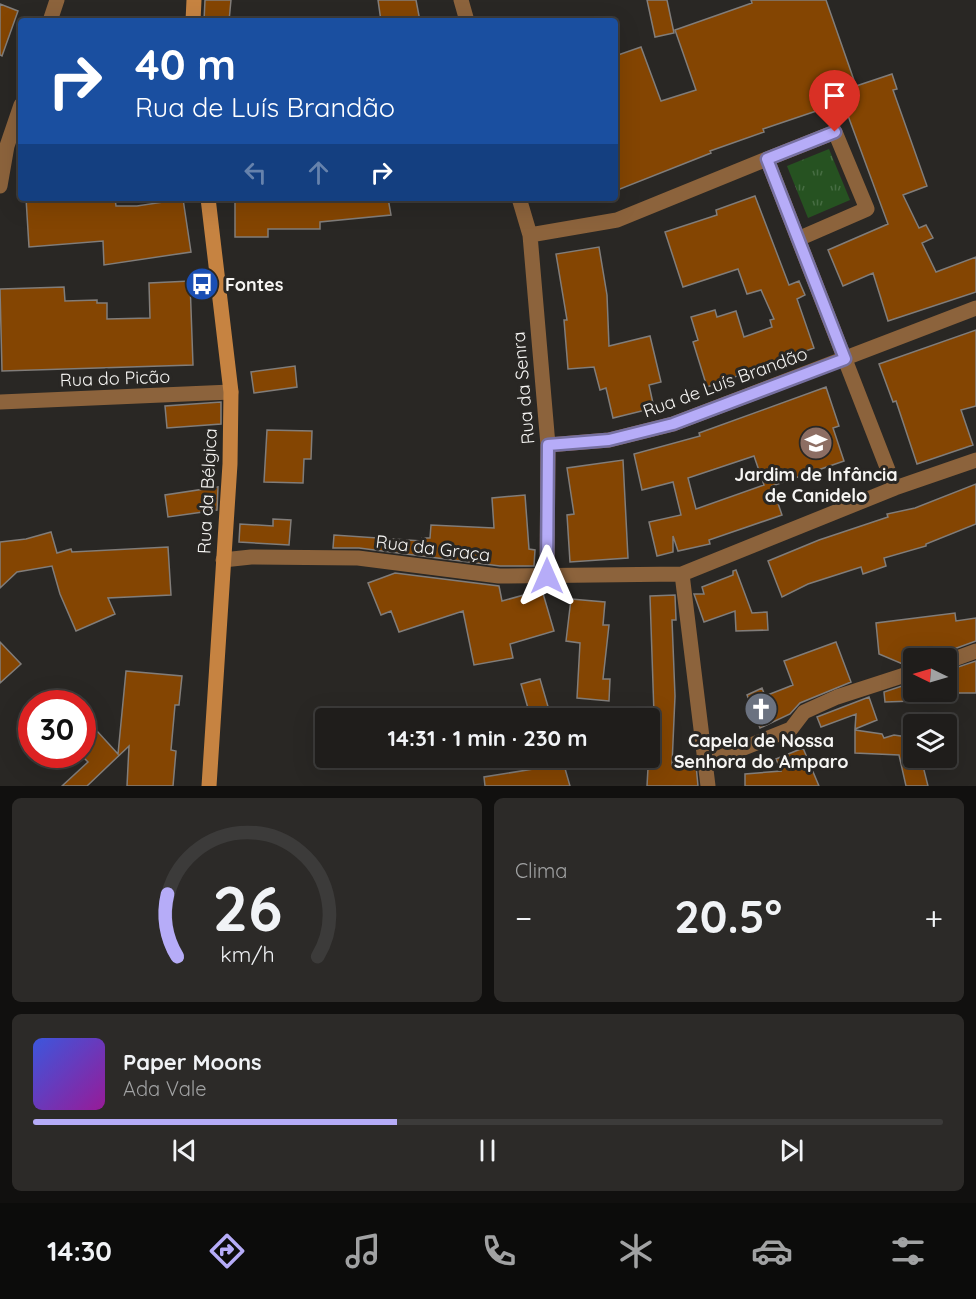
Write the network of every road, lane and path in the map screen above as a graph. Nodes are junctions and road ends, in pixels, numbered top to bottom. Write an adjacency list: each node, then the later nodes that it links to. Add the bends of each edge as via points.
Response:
1 (57, 0): 4 (street)
2 (194, 0): 5 (main road)
3 (461, 0): 6 (street)
4 (51, 18)
5 (193, 18)
6 (466, 18)
7 (18, 114): 9 (street)
8 (767, 159): 12 (street, via 617,220); 13 (street); 13 (street, via 835,132 867,209)
9 (0, 186)
10 (208, 201): 16 (main road, Rua da Bélgica)
11 (520, 201): 12 (street, Rua da Senra)
12 (530, 235): 18 (street, Rua da Senra)
13 (798, 238): 15 (street)
14 (976, 308): 15 (street, Rua de Luís Brandão)
15 (845, 359): 18 (street, Rua de Luís Brandão, via 673,424 609,440); 20 (street)
16 (231, 392): 17 (street, Rua do Picão); 21 (main road, Rua da Bélgica)
17 (0, 402)
18 (548, 445): 23 (street, Rua da Senra)
19 (976, 460): 20 (street, Rua da Graça)
20 (895, 488): 22 (street, Rua da Graça)
21 (223, 560): 23 (street, Rua da Graça, via 358,558 499,576); 28 (main road, Rua da Bélgica)
22 (682, 574): 23 (street, Rua da Graça); 27 (street)
23 (547, 576)
24 (976, 651): 25 (street)
25 (957, 658)
26 (903, 676): 27 (street, via 837,697 804,712 791,729)
27 (706, 763): 29 (street)
28 (209, 786)
29 (708, 786)

